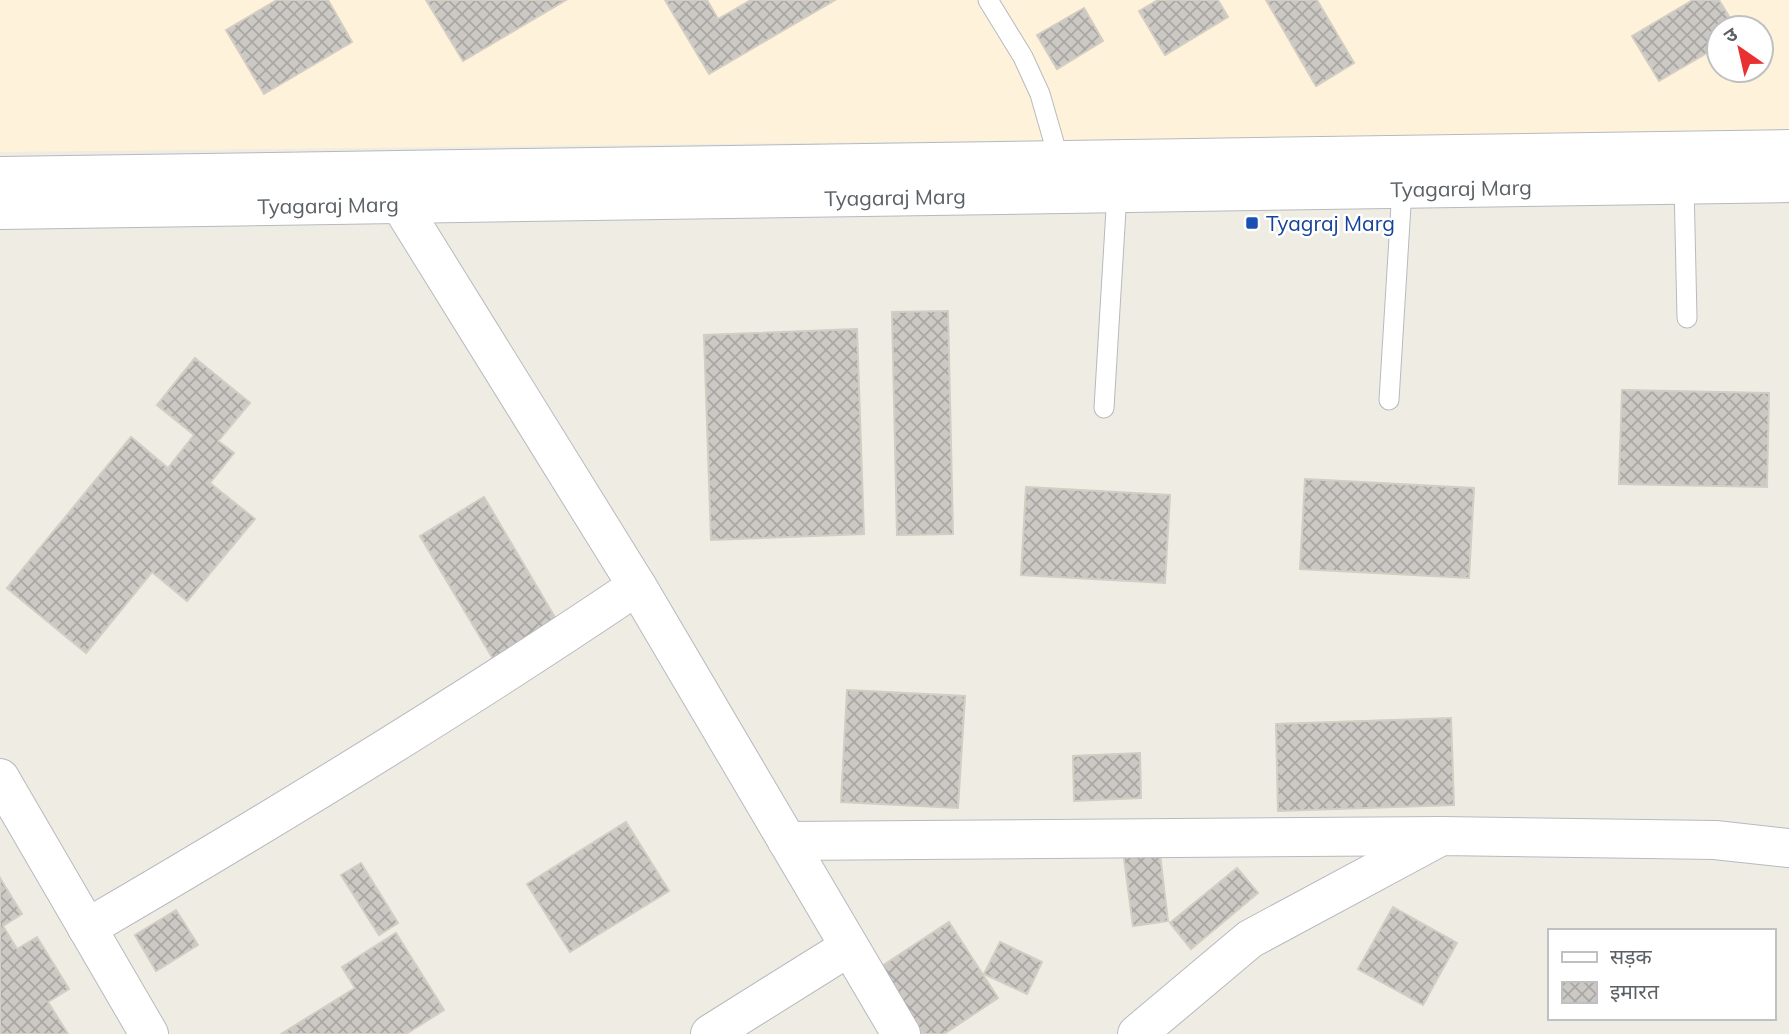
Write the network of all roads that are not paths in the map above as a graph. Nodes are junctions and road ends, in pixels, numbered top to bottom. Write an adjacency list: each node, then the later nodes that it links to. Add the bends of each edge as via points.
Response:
1 (988, 0): 3 (lane, via 1040,94)
2 (1789, 149): 3 (street, Tyagaraj Marg)
3 (1059, 160): 4 (street, Tyagaraj Marg)
4 (0, 176)
5 (1789, 183): 6 (street, Tyagaraj Marg)
6 (1684, 184): 7 (street, Tyagaraj Marg); 11 (lane)
7 (1402, 189): 8 (street, Tyagaraj Marg); 12 (lane)
8 (1117, 193): 9 (street, Tyagaraj Marg); 13 (lane)
9 (400, 204): 10 (street, Tyagaraj Marg); 14 (street)
10 (0, 210)
11 (1687, 318)
12 (1389, 400)
13 (1104, 408)
14 (637, 586): 17 (street); 19 (street, via 262,826)
15 (0, 778): 19 (street)
16 (1441, 836): 17 (street); 18 (street, via 1715,840); 24 (street, via 1250,939)
17 (787, 841): 20 (street)
18 (1789, 848)
19 (87, 929): 21 (street)
20 (849, 947): 22 (street); 23 (street)
21 (149, 1034)
22 (710, 1034)
23 (901, 1034)
24 (1137, 1034)

